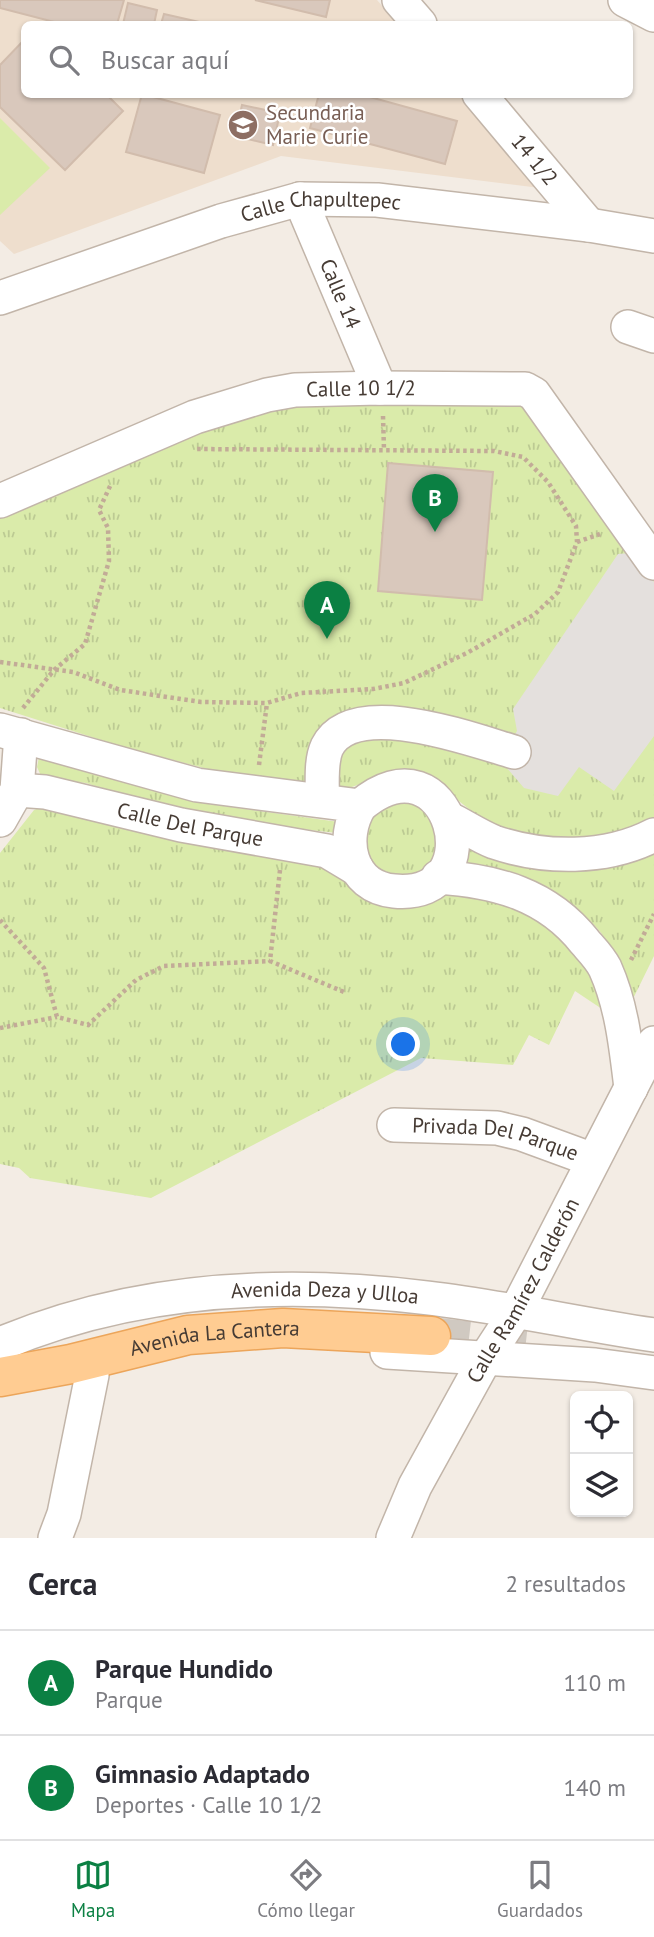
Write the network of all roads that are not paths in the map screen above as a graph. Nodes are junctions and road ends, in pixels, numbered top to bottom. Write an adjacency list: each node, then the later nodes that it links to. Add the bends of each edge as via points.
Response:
1 (399, 0): 4 (street)
2 (625, 0): 3 (street)
3 (654, 15)
4 (417, 21)
5 (482, 98): 7 (street, 14 1/2)
6 (300, 199): 7 (street, Calle Chapultepec, via 377,201); 9 (street, Calle Chapultepec); 10 (street, Calle 14)
7 (589, 225): 8 (street, Calle Chapultepec)
8 (654, 236)
9 (4, 291)
10 (382, 396): 11 (street, Calle 10 1/2, via 295,390 239,402); 12 (street, Calle 10 1/2, via 525,389 534,394)
11 (0, 501)
12 (654, 563)
13 (11, 732): 15 (street); 16 (street, Calle Del Parque, via 172,778 260,795)
14 (514, 752): 16 (street, via 433,728 397,723 354,725 338,733 327,747)
15 (18, 790): 19 (street); 21 (street, Calle Del Parque, via 58,794 181,825 327,850)
16 (323, 800): 17 (street, Calle Del Parque)
17 (360, 806): 18 (street, via 374,794 409,787 426,793); 21 (street, via 348,837)
18 (450, 819): 20 (street, via 492,841 529,852 575,855 615,849); 22 (street, via 453,850)
19 (0, 820)
20 (654, 835)
21 (357, 869): 22 (street, Calle Del Parque, via 386,890 405,892)
22 (438, 877): 24 (street, Calle Del Parque, via 482,880 519,892 573,927 604,965 616,996)
23 (654, 1043): 24 (street, Calle Ramírez Calderón)
24 (631, 1088): 26 (street, Calle Ramírez Calderón)
25 (394, 1125): 26 (street, Privada Del Parque, via 497,1128)
26 (593, 1160): 27 (street, Calle Ramírez Calderón)
27 (515, 1313): 28 (street, Avenida Deza y Ulloa); 29 (street, Avenida Deza y Ulloa, via 387,1293 235,1289 116,1308 36,1329); 31 (street, Calle Ramírez Calderón)
28 (654, 1335)
29 (0, 1344)
30 (0, 1350): 34 (main road, Avenida La Cantera, via 237,1310 341,1309 431,1327 283,1328 188,1335)
31 (485, 1359): 32 (street); 33 (street, via 262,1347 189,1354); 37 (street, Calle Ramírez Calderón, via 415,1486)
32 (654, 1373)
33 (92, 1375): 35 (street); 36 (street)
34 (0, 1377)
35 (0, 1391)
36 (55, 1538)
37 (393, 1538)

